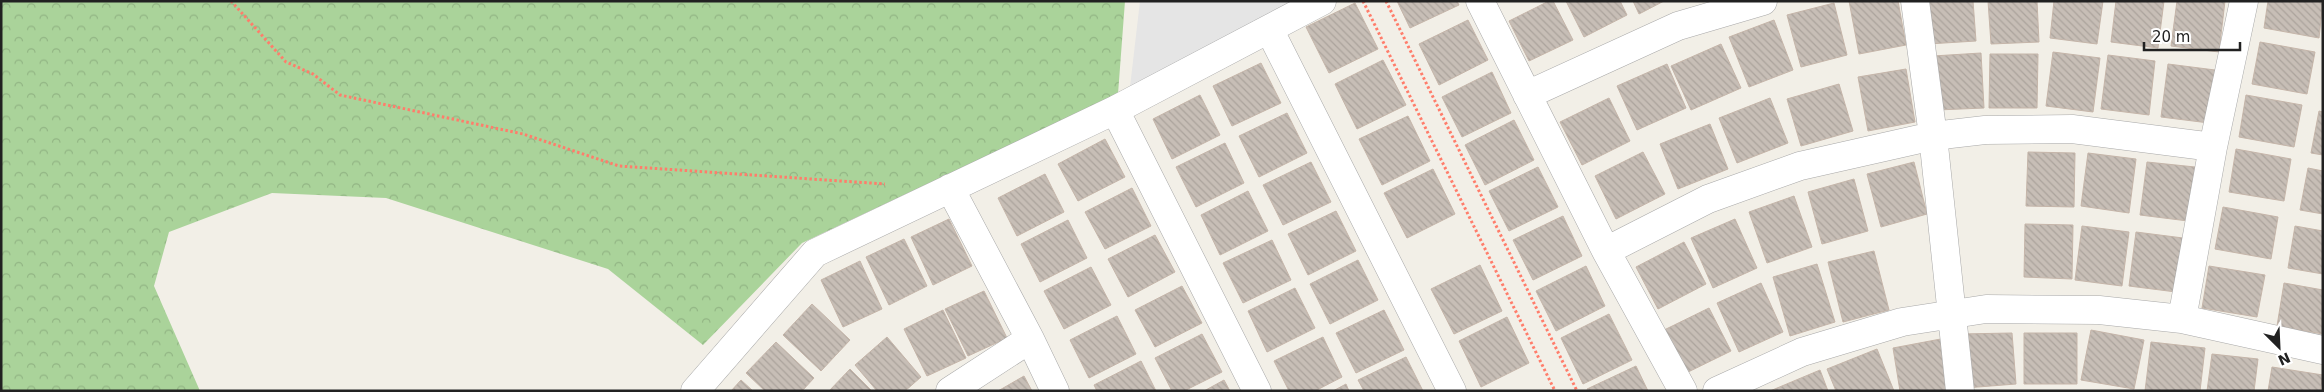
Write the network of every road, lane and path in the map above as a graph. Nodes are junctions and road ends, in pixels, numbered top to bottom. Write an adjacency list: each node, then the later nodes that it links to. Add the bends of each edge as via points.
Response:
1 (231, 1): 14 (path, via 286,62 313,74 340,95 523,134 619,166)
2 (1322, 1): 9 (street)
3 (1363, 1): 26 (path)
4 (1386, 1): 27 (path)
5 (1480, 1): 10 (street)
6 (1763, 1): 10 (street, via 1678,26)
7 (1915, 1): 12 (street)
8 (2244, 1): 13 (street)
9 (1269, 29): 11 (street); 25 (street)
10 (1527, 94): 16 (street)
11 (1115, 110): 15 (street); 24 (street)
12 (1933, 136): 13 (street, via 1985,130 2072,129); 16 (street, via 1800,166 1708,199); 17 (street)
13 (2212, 147): 18 (street)
14 (891, 185)
15 (950, 188): 19 (street); 21 (street, via 815,253)
16 (1606, 251): 28 (street)
17 (1952, 314): 18 (street, via 1986,309 2099,310); 29 (street, via 1902,322 1802,352); 30 (street)
18 (2182, 318): 20 (street)
19 (1030, 339): 22 (street); 23 (street)
20 (2323, 350)
21 (695, 391)
22 (950, 391)
23 (1055, 391)
24 (1257, 391)
25 (1452, 391)
26 (1555, 391)
27 (1577, 391)
28 (1683, 391)
29 (1718, 391)
30 (1960, 391)

